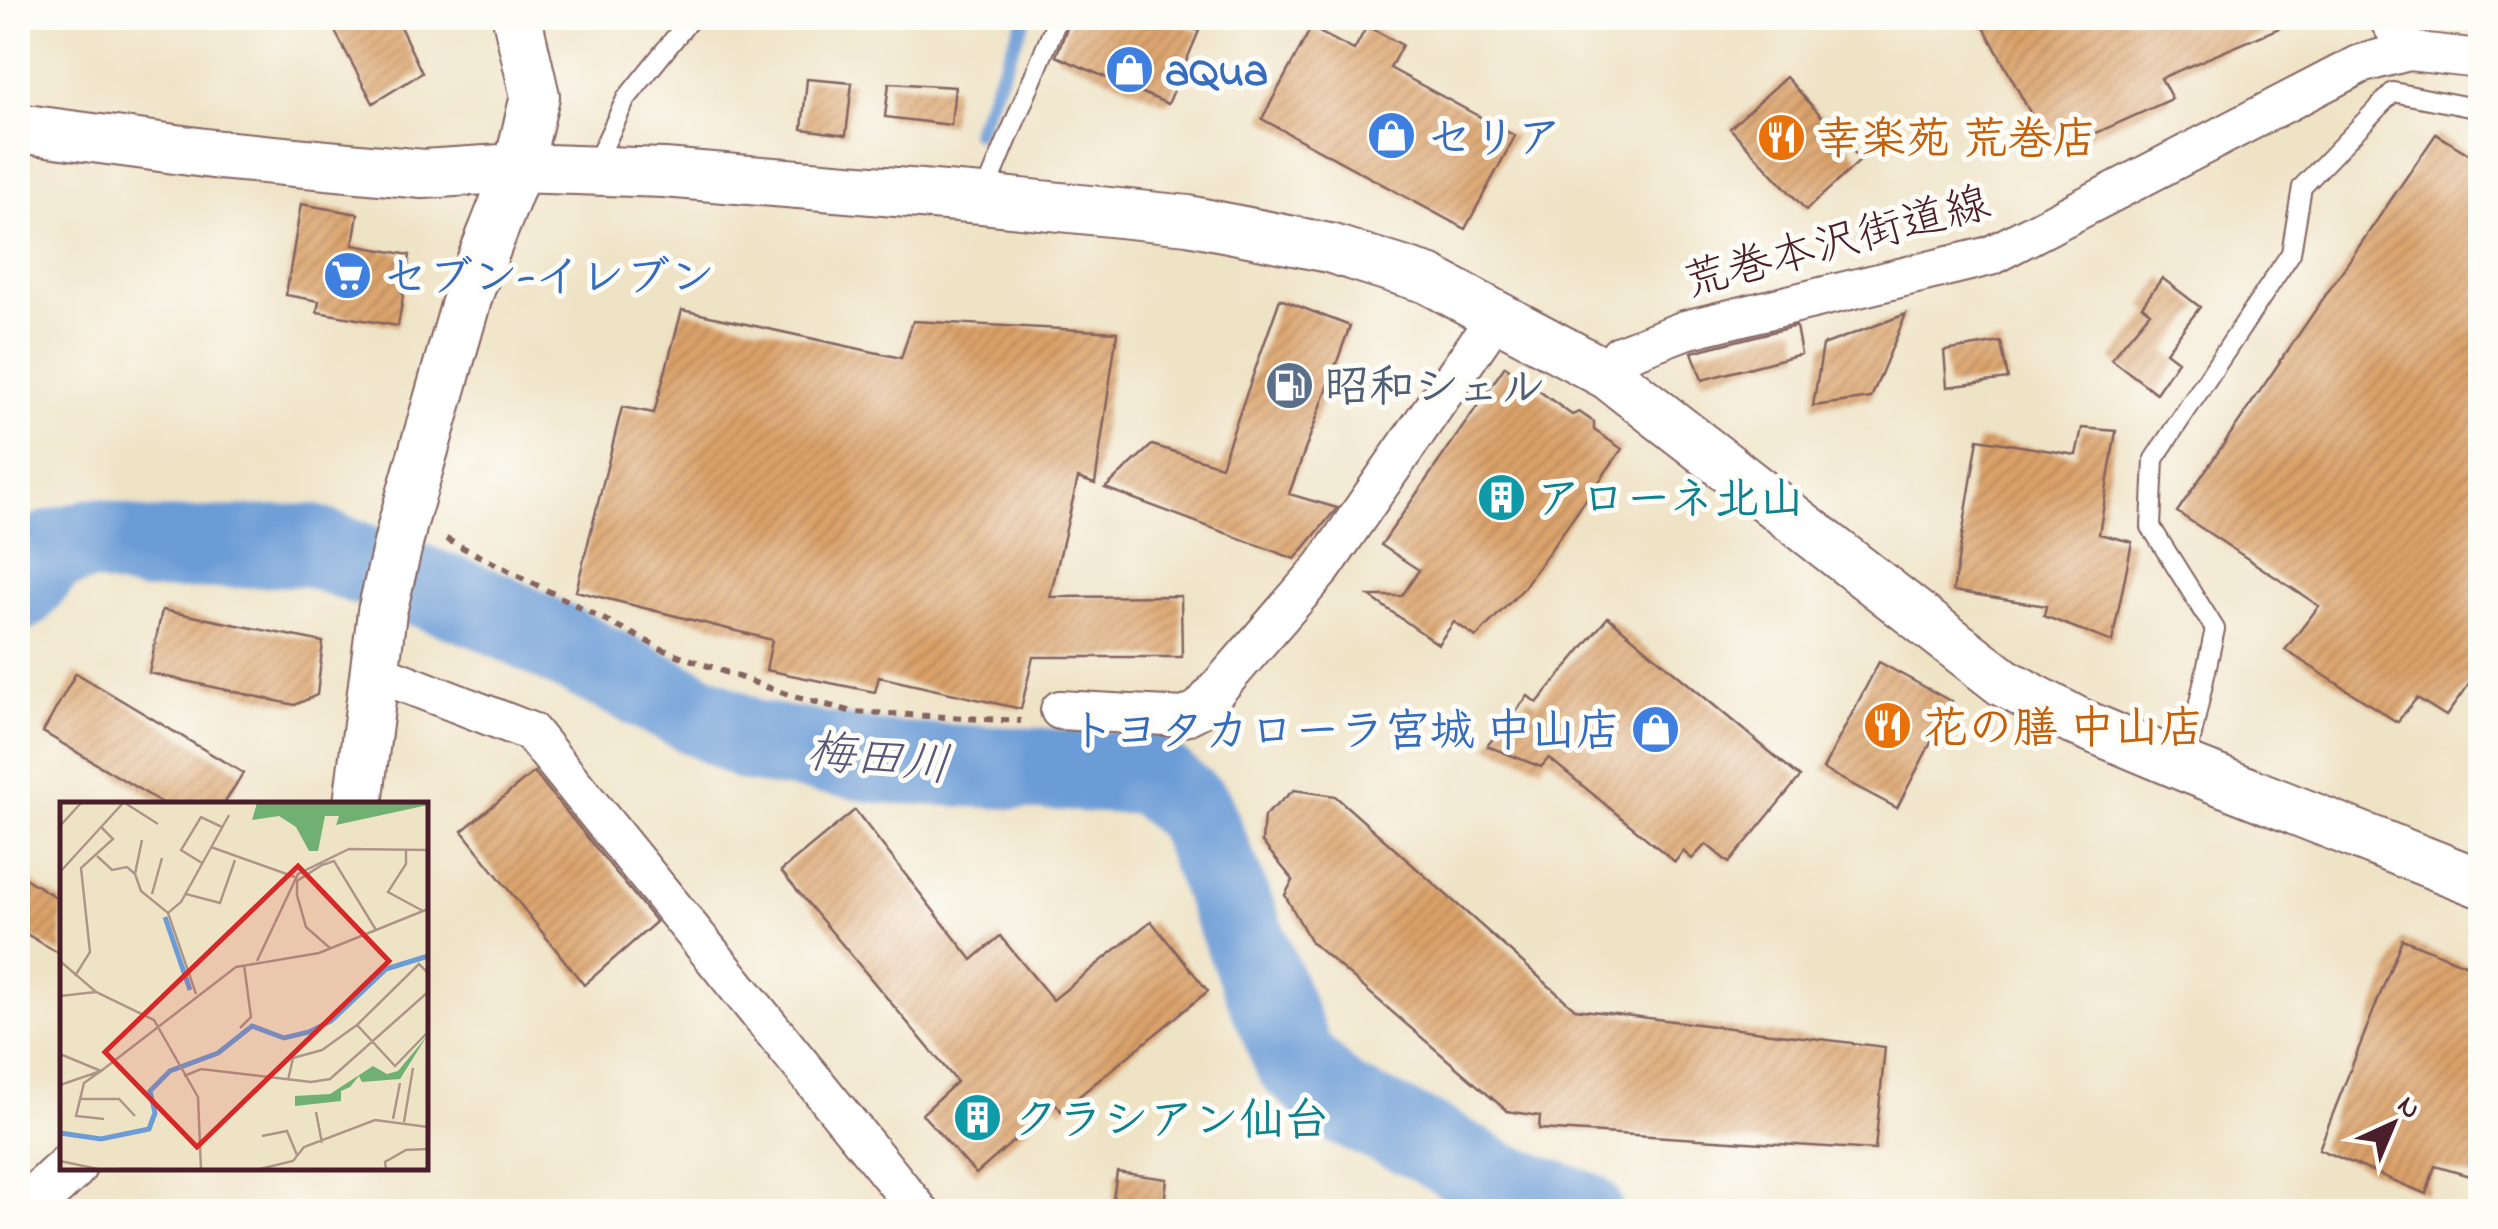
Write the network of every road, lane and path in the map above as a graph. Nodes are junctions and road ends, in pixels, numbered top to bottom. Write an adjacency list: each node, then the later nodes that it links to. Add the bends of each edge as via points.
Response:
1 (517, 18): 9 (street, via 536,96)
2 (691, 18): 10 (lane, via 626,100)
3 (1058, 18): 11 (lane)
4 (2388, 18): 5 (street)
5 (2409, 51): 6 (street, 荒巻本沢街道線); 13 (street, 荒巻本沢街道線, via 2360,64 2258,113 1990,256 1684,330 1620,355)
6 (2480, 59)
7 (2480, 109): 17 (lane, via 2393,92 2302,187 2291,253 2154,460 2151,528 2215,629)
8 (18, 128): 9 (street, via 423,174)
9 (518, 168): 10 (street); 14 (street, via 469,292)
10 (593, 170): 11 (street)
11 (982, 199): 12 (street, via 1188,220 1329,248 1428,279)
12 (1498, 314): 13 (street); 16 (street, via 1323,567 1200,709 1184,717)
13 (1608, 375): 17 (street, via 2002,682)
14 (418, 528): 15 (street, via 382,612); 16 (path, via 664,650 786,694 872,714 1030,722)
15 (376, 672): 18 (street); 22 (street, via 532,732)
16 (1060, 710)
17 (2185, 768): 19 (street)
18 (358, 802)
19 (2480, 882)
20 (69, 1169): 21 (street)
21 (22, 1212)
22 (920, 1212)

